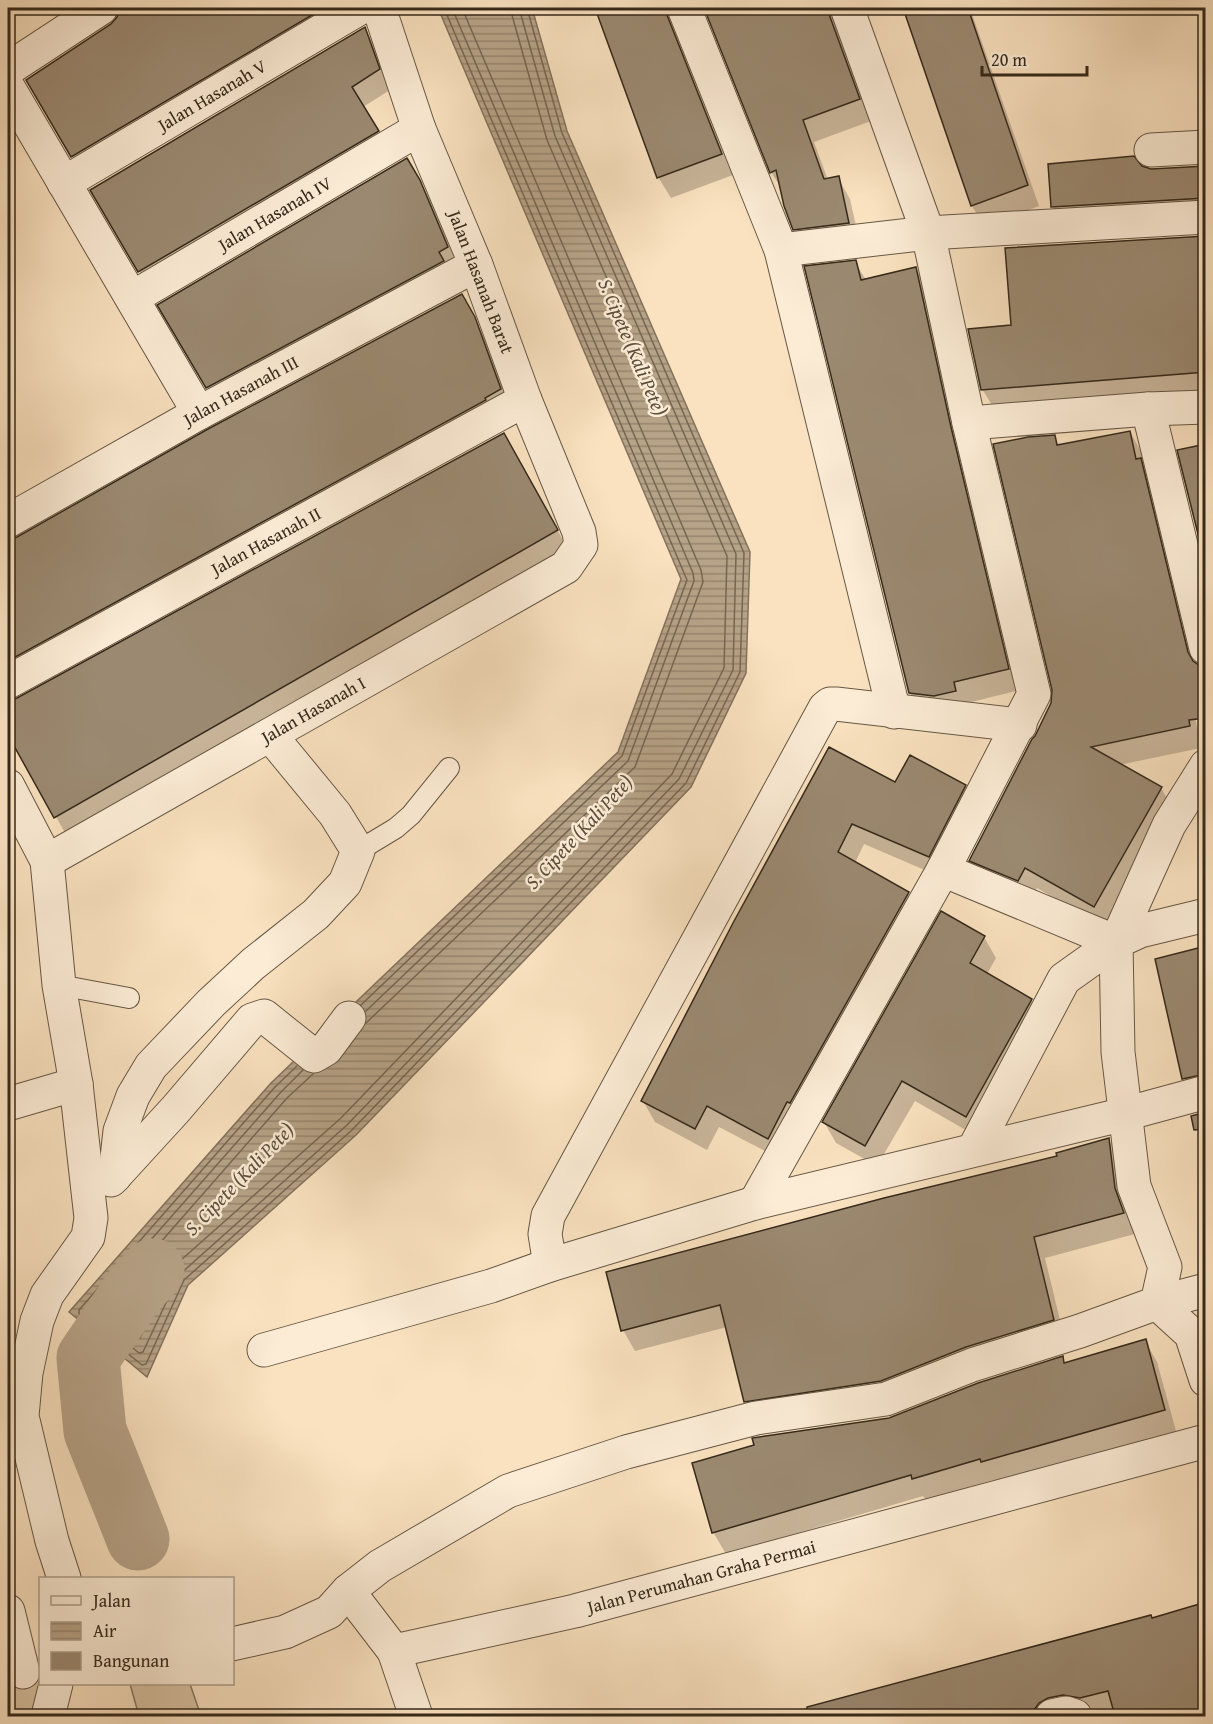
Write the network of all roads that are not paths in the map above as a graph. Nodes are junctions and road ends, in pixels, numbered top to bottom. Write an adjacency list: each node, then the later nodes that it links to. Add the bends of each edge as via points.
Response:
1 (101, 8): 6 (street)
2 (360, 8): 11 (street, Jalan Hasanah V)
3 (379, 8): 8 (street, Jalan Hasanah Barat)
4 (684, 8): 14 (street)
5 (847, 8): 13 (street)
6 (8, 69)
7 (8, 87): 11 (street)
8 (419, 129): 15 (street, Jalan Hasanah Barat); 16 (street, Jalan Hasanah IV)
9 (1206, 147): 10 (street)
10 (1150, 150)
11 (64, 183): 16 (street)
12 (1206, 217): 13 (street)
13 (928, 233): 14 (street); 21 (street)
14 (781, 250): 26 (street)
15 (476, 265): 17 (street, Jalan Hasanah Barat); 20 (street, Jalan Hasanah III)
16 (132, 298): 20 (street)
17 (525, 400): 23 (street, Jalan Hasanah Barat, via 579,532 581,545); 25 (street, Jalan Hasanah II)
18 (1206, 407): 19 (street)
19 (1148, 409): 21 (street); 24 (street)
20 (199, 413): 22 (street, Jalan Hasanah III)
21 (969, 423): 27 (street, via 1033,684 1034,694)
22 (8, 521)
23 (576, 555): 28 (street, Jalan Hasanah I, via 566,567)
24 (1206, 648)
25 (8, 682)
26 (894, 712): 27 (street); 48 (street, via 836,704 825,708 548,1216 545,1234)
27 (1020, 725): 34 (street)
28 (270, 735): 32 (street, via 335,814); 33 (street, Jalan Hasanah I)
29 (1206, 766): 36 (street, via 1169,825)
30 (449, 768): 32 (lane, via 404,822)
31 (8, 786): 33 (street)
32 (358, 851): 45 (street, via 345,882 316,915 253,964 151,1066 133,1096 120,1131)
33 (47, 861): 37 (street)
34 (943, 870): 36 (street); 47 (street)
35 (1206, 915): 36 (street, via 1140,931)
36 (1116, 942): 43 (street, via 1118,1052); 44 (street, via 1064,979)
37 (58, 985): 38 (lane); 40 (street)
38 (129, 998)
39 (349, 1018): 45 (street, via 326,1049 314,1056 264,1016 252,1020)
40 (76, 1084): 42 (street); 46 (street)
41 (1206, 1092): 43 (street)
42 (8, 1104)
43 (1125, 1114): 44 (street); 50 (street, via 1134,1186 1165,1267)
44 (974, 1149): 47 (street)
45 (115, 1176): 46 (street)
46 (88, 1202): 54 (street, via 88,1237 47,1295 38,1321 26,1373 22,1416)
47 (754, 1203): 48 (street)
48 (550, 1265): 51 (street, via 491,1286)
49 (1206, 1290): 50 (street)
50 (1157, 1302): 52 (street, via 1191,1334); 55 (street, via 972,1365 886,1399 756,1418 626,1452 508,1491 393,1558)
51 (264, 1350)
52 (1206, 1380)
53 (1206, 1441): 58 (street, Jalan Perumahan Graha Permai, via 575,1611)
54 (64, 1577)
55 (348, 1591): 57 (street, via 329,1612 285,1632); 58 (street)
56 (8, 1611): 59 (street)
57 (234, 1644)
58 (394, 1651): 62 (street)
59 (24, 1671)
60 (56, 1685): 61 (street)
61 (48, 1716)
62 (416, 1716)
63 (1052, 1716): 64 (street)
64 (1075, 1716)

